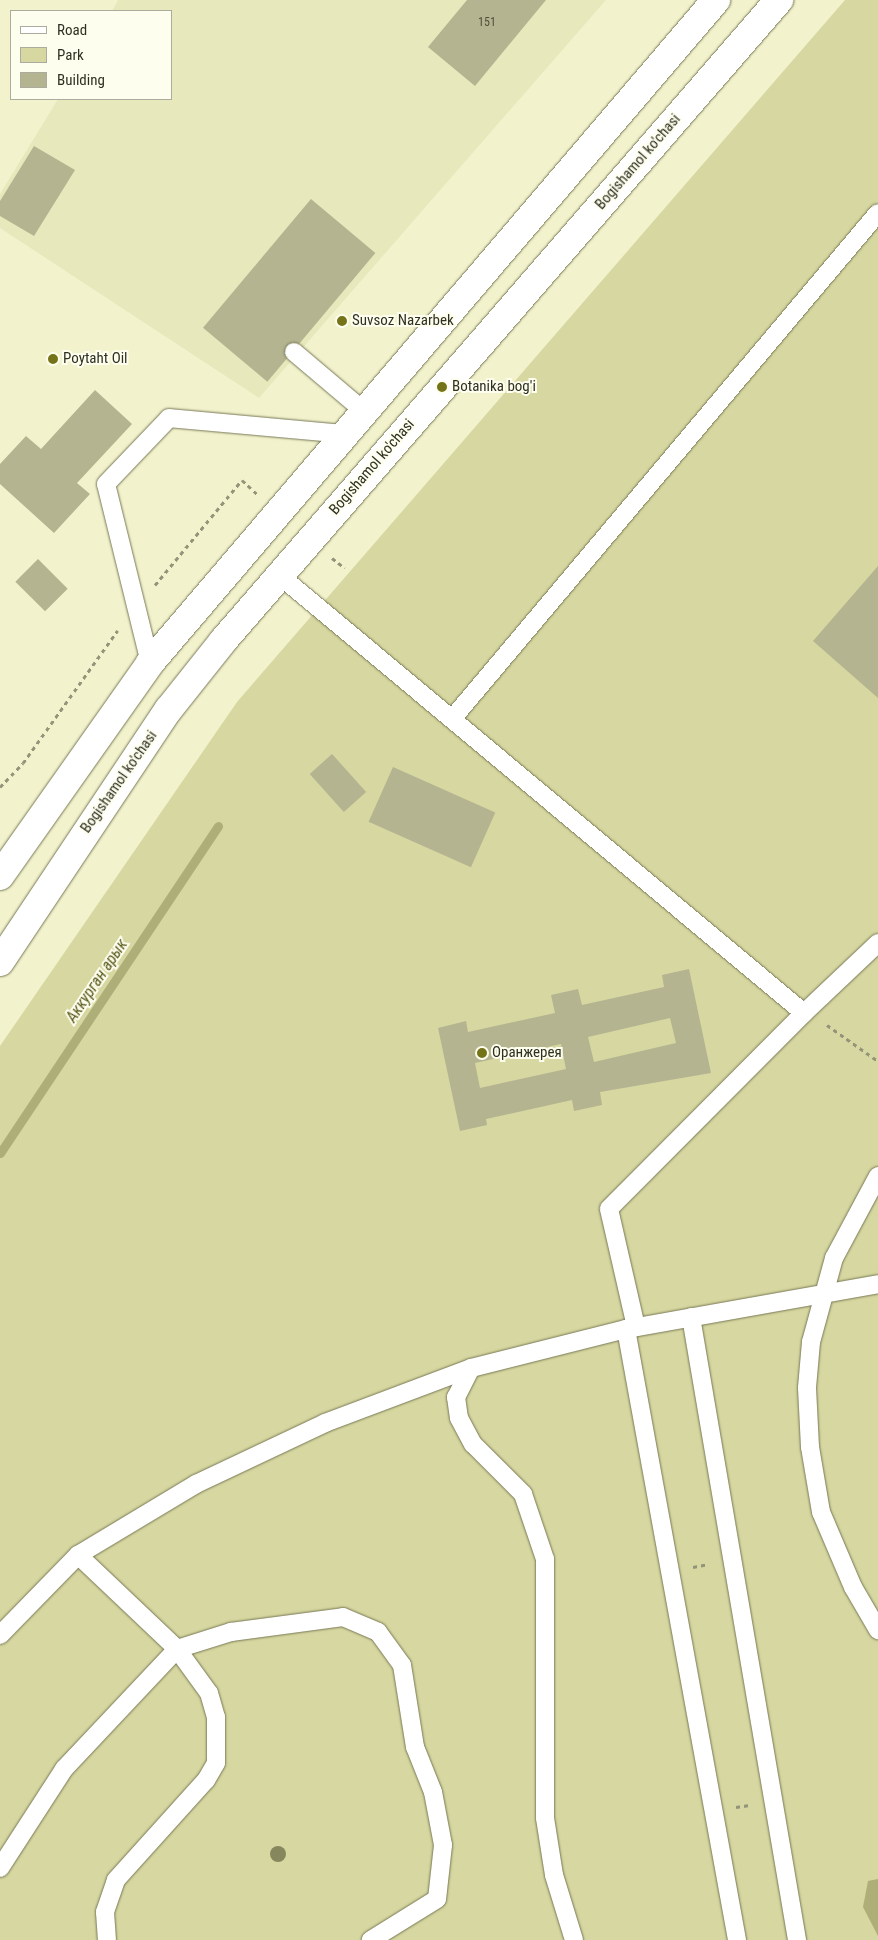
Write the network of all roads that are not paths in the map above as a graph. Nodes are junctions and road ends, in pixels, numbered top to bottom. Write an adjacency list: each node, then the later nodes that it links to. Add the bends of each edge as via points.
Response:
1 (716, 0): 5 (main road)
2 (780, 0): 8 (main road, Bogishamol ko'chasi)
3 (878, 214): 10 (lane)
4 (294, 352): 5 (lane)
5 (365, 412): 6 (main road)
6 (345, 434): 7 (main road); 9 (lane, via 169,418 106,484)
7 (246, 548): 8 (main road); 9 (main road)
8 (278, 574): 10 (lane); 13 (main road, Bogishamol ko'chasi, via 169,709)
9 (150, 663): 11 (main road)
10 (452, 719): 14 (lane)
11 (0, 876)
12 (878, 943): 14 (lane)
13 (0, 962)
14 (804, 1013): 19 (lane, via 609,1209)
15 (878, 1176): 17 (lane, via 849,1224)
16 (878, 1284): 17 (lane)
17 (823, 1291): 18 (lane); 22 (lane, via 811,1342 807,1388 813,1476 834,1547)
18 (691, 1317): 19 (lane); 30 (lane)
19 (631, 1328): 20 (lane); 29 (lane, via 670,1570)
20 (471, 1368): 21 (lane, via 325,1423 196,1484); 28 (lane, via 456,1397 459,1418 473,1444 523,1494 545,1559 545,1818 554,1875)
21 (78, 1555): 23 (lane); 24 (lane)
22 (878, 1630)
23 (0, 1635)
24 (177, 1649): 25 (lane, via 64,1769); 26 (lane, via 208,1693 216,1718 216,1763 206,1780 116,1880 105,1912); 27 (lane, via 231,1632 343,1617 378,1632 402,1665 415,1747 433,1792 443,1845 436,1899)
25 (0, 1868)
26 (107, 1940)
27 (371, 1940)
28 (574, 1940)
29 (737, 1940)
30 (797, 1940)

